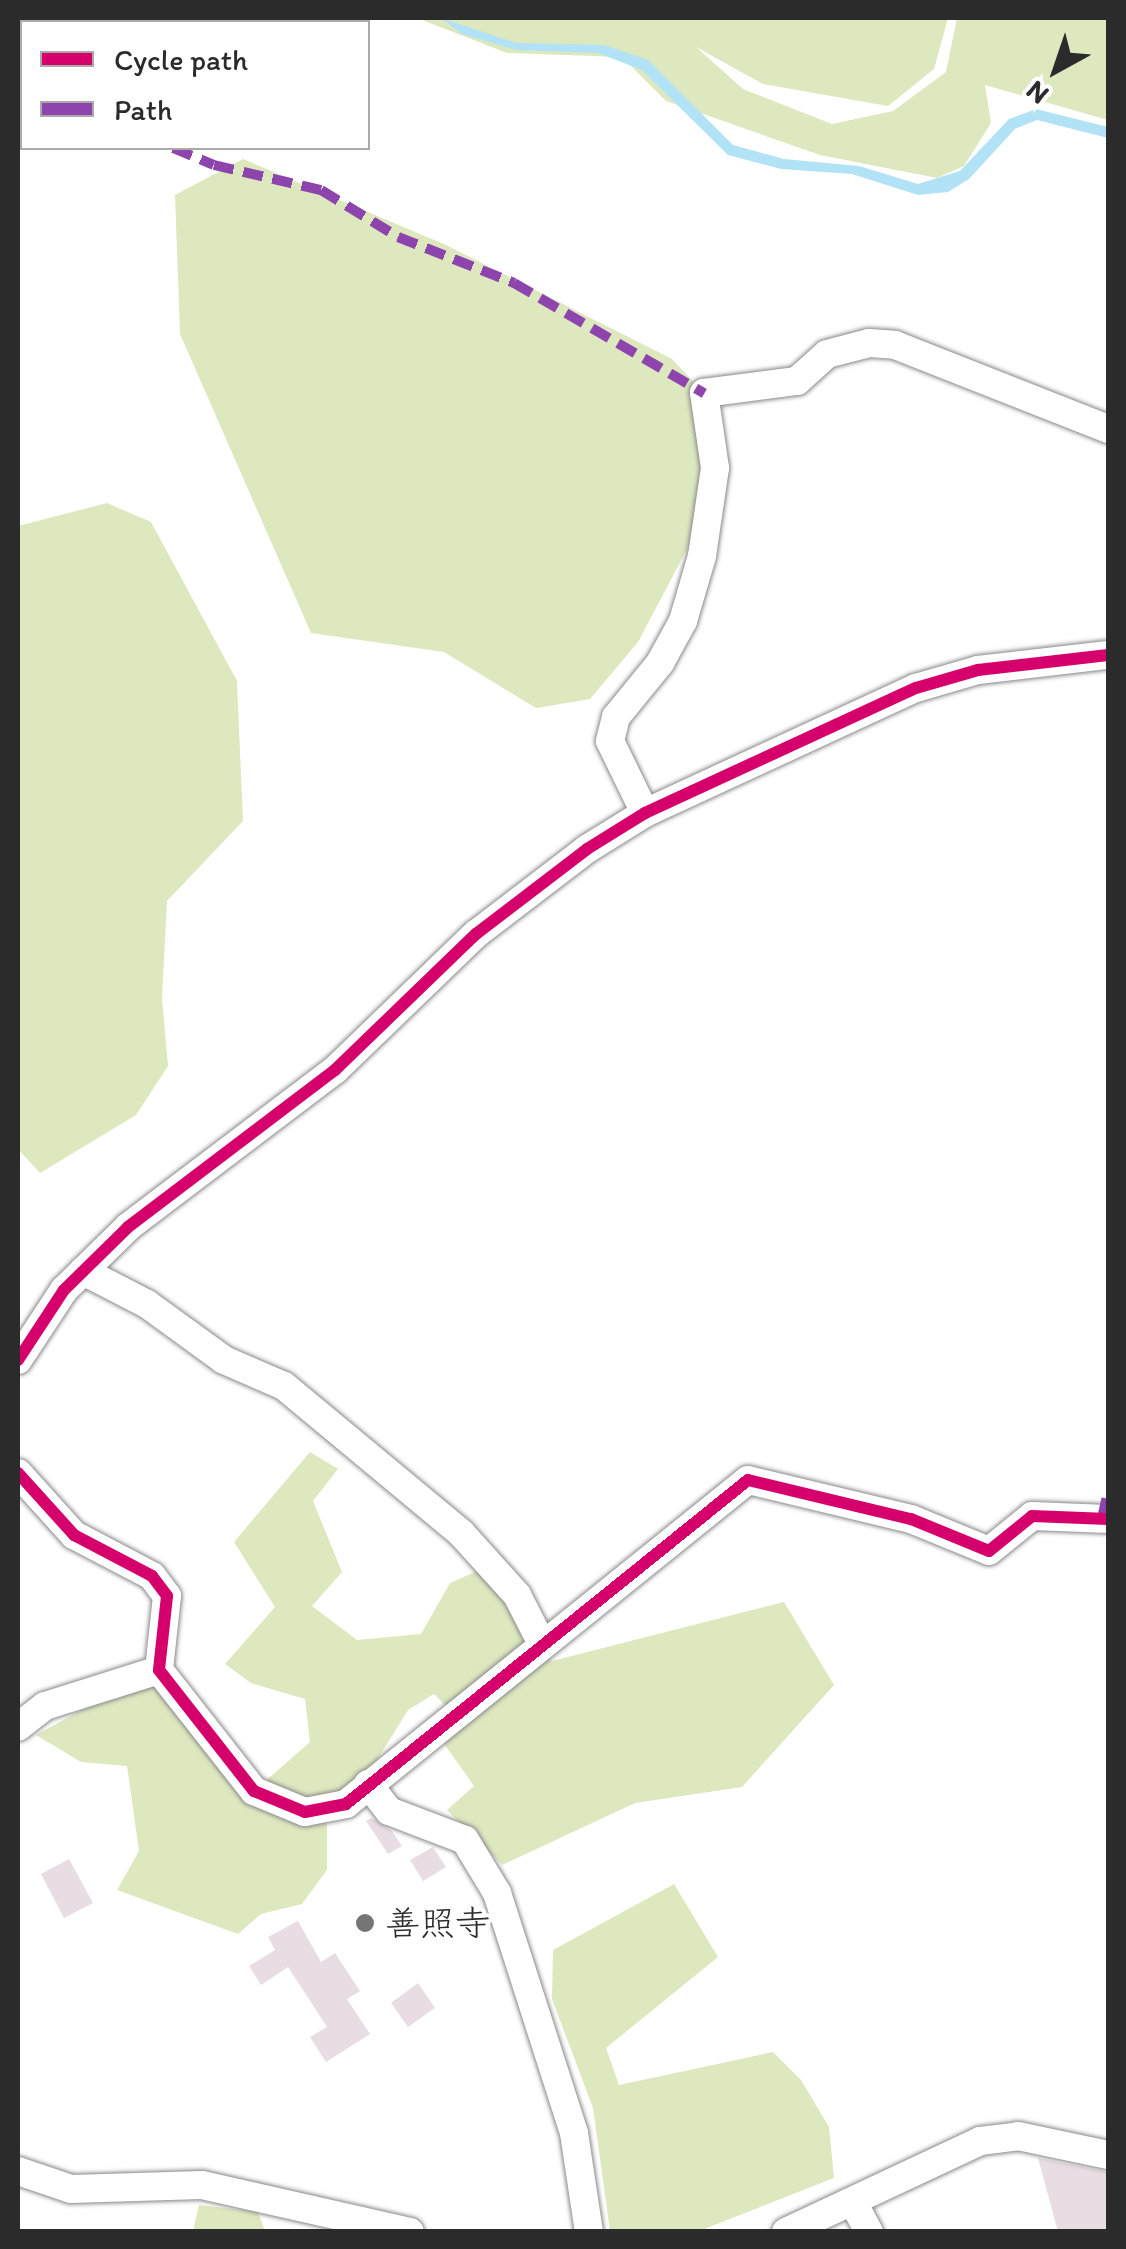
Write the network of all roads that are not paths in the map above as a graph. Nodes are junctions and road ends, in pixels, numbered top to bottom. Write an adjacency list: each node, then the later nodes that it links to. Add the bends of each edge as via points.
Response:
1 (1108, 430): 3 (street, via 895,346 868,343 828,354 797,382 704,393 715,468 702,556 682,620 660,662 616,717 610,742)
2 (1108, 655): 3 (street, via 978,670 916,688)
3 (645, 813): 4 (street, via 476,934 335,1070 164,1197)
4 (82, 1271): 5 (street); 8 (street, via 147,1304 224,1360 284,1386 462,1533 516,1595)
5 (18, 1360)
6 (18, 1473): 9 (street, via 74,1535 152,1576 167,1596)
7 (1108, 1519): 8 (street, via 1032,1516 989,1551 911,1519 748,1480)
8 (542, 1644): 11 (street)
9 (159, 1670): 10 (street, via 45,1706); 11 (street, via 254,1791 272,1801 305,1812 346,1804)
10 (18, 1726)
11 (368, 1784): 17 (street, via 389,1811 466,1840 497,1893 574,2132)
12 (1108, 2155): 14 (street, via 1018,2136 980,2140)
13 (18, 2171): 15 (street, via 71,2189 202,2186)
14 (853, 2202): 18 (street); 19 (street)
15 (324, 2220): 16 (street)
16 (410, 2232)
17 (589, 2232)
18 (786, 2232)
19 (869, 2232)

